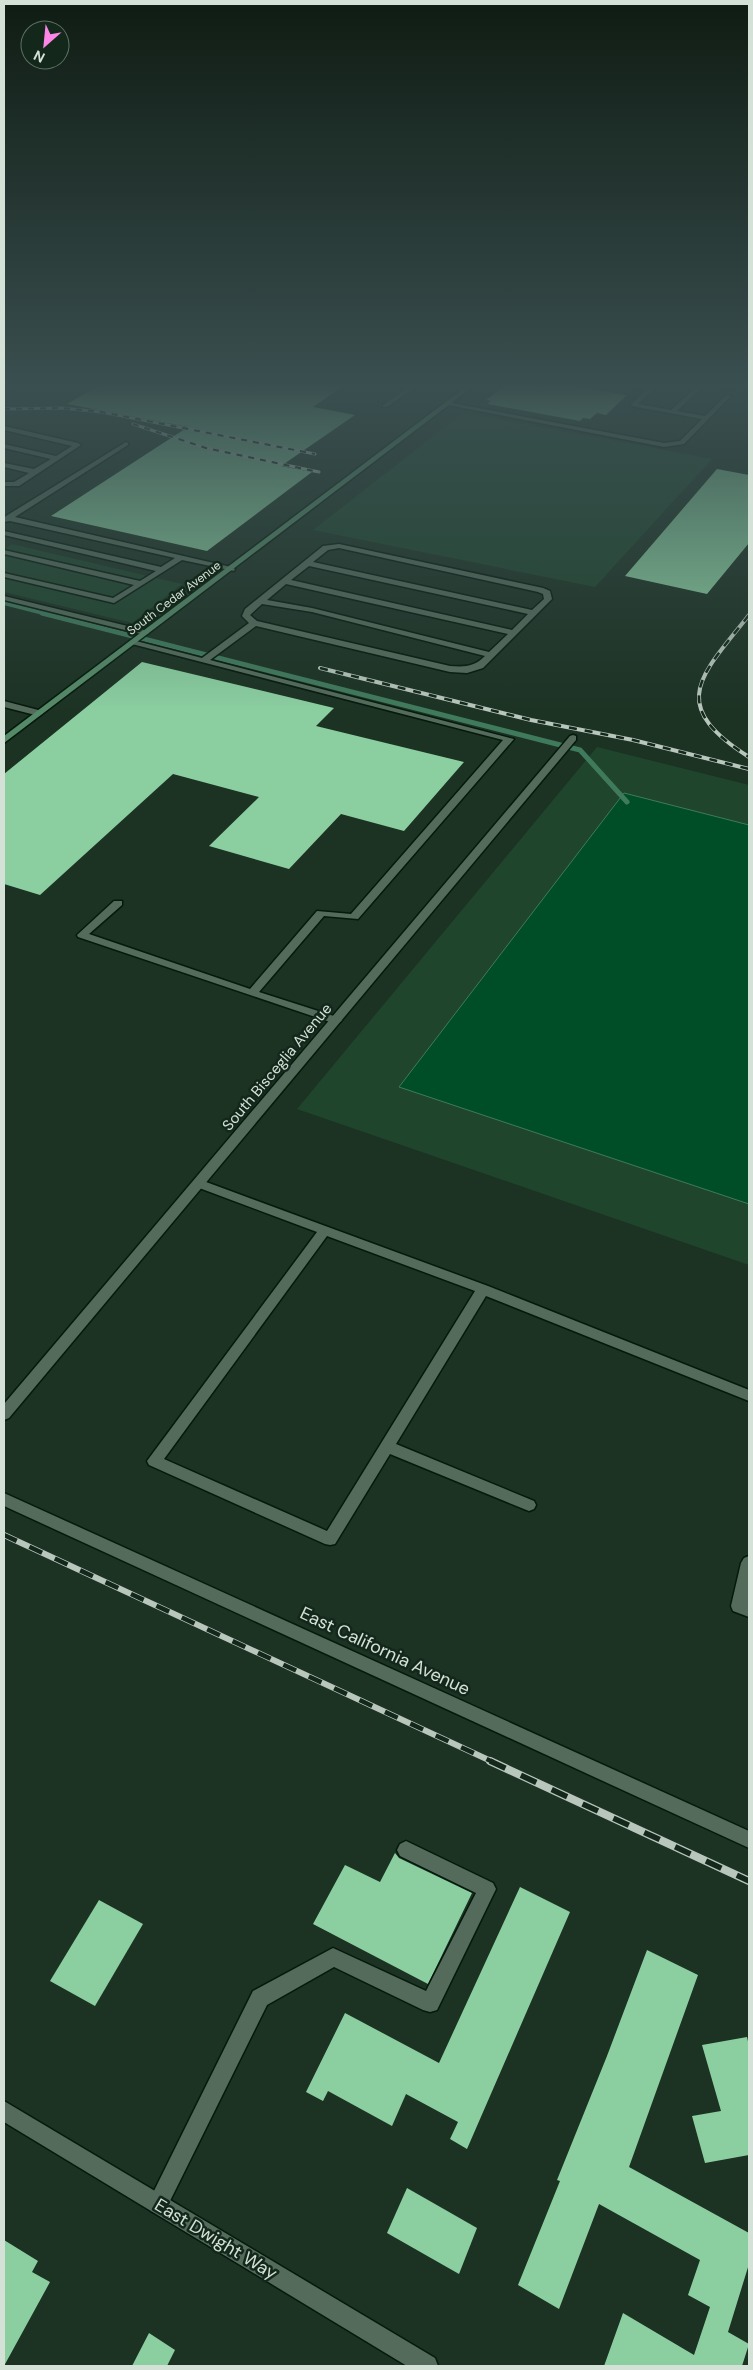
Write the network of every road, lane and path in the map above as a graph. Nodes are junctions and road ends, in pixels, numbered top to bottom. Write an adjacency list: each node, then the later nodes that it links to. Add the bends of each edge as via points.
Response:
1 (50, 493): 4 (street)
2 (331, 493): 10 (main road, South Cedar Avenue)
3 (4, 508): 4 (street)
4 (19, 512): 5 (street)
5 (7, 520): 8 (street)
6 (4, 532): 11 (street)
7 (4, 552): 14 (street)
8 (182, 557): 10 (street); 11 (street)
9 (306, 563): 13 (street); 17 (street); 17 (street, via 326,548 357,549 547,593 548,599)
10 (231, 569): 20 (main road, South Cedar Avenue)
11 (162, 570): 14 (street)
12 (4, 574): 14 (street, via 114,601)
13 (284, 581): 16 (street); 19 (street)
14 (141, 584)
15 (4, 598): 20 (street)
16 (260, 601): 18 (street, via 246,616); 22 (street, via 312,610)
17 (534, 613): 19 (street)
18 (254, 623): 22 (street, via 450,669 467,670 480,666); 23 (street)
19 (515, 632): 22 (street)
20 (145, 633): 21 (main road, South Cedar Avenue)
21 (132, 643): 23 (street); 25 (main road, South Cedar Avenue)
22 (492, 655)
23 (204, 661): 29 (street, via 509,739 354,917 321,913)
24 (4, 704): 25 (street)
25 (39, 714): 27 (main road, South Cedar Avenue)
26 (574, 738): 30 (street, South Bisceglia Avenue)
27 (4, 740)
28 (118, 903): 29 (street, via 82,935)
29 (252, 993): 30 (street)
30 (336, 1020): 31 (street, South Bisceglia Avenue)
31 (198, 1183): 32 (street); 35 (street, South Bisceglia Avenue)
32 (324, 1230): 33 (street); 36 (street, via 154,1461 330,1539)
33 (483, 1289): 34 (street); 36 (street)
34 (749, 1396)
35 (4, 1414)
36 (386, 1447): 38 (street)
37 (4, 1500): 41 (street, East California Avenue)
38 (529, 1505)
39 (749, 1563): 40 (street, via 738,1606)
40 (749, 1610)
41 (749, 1840)
42 (406, 1850): 44 (street, via 486,1889 430,2003 333,1957 260,1998)
43 (4, 2111): 44 (street, East Dwight Way)
44 (158, 2204): 45 (street, East Dwight Way)
45 (428, 2366)

